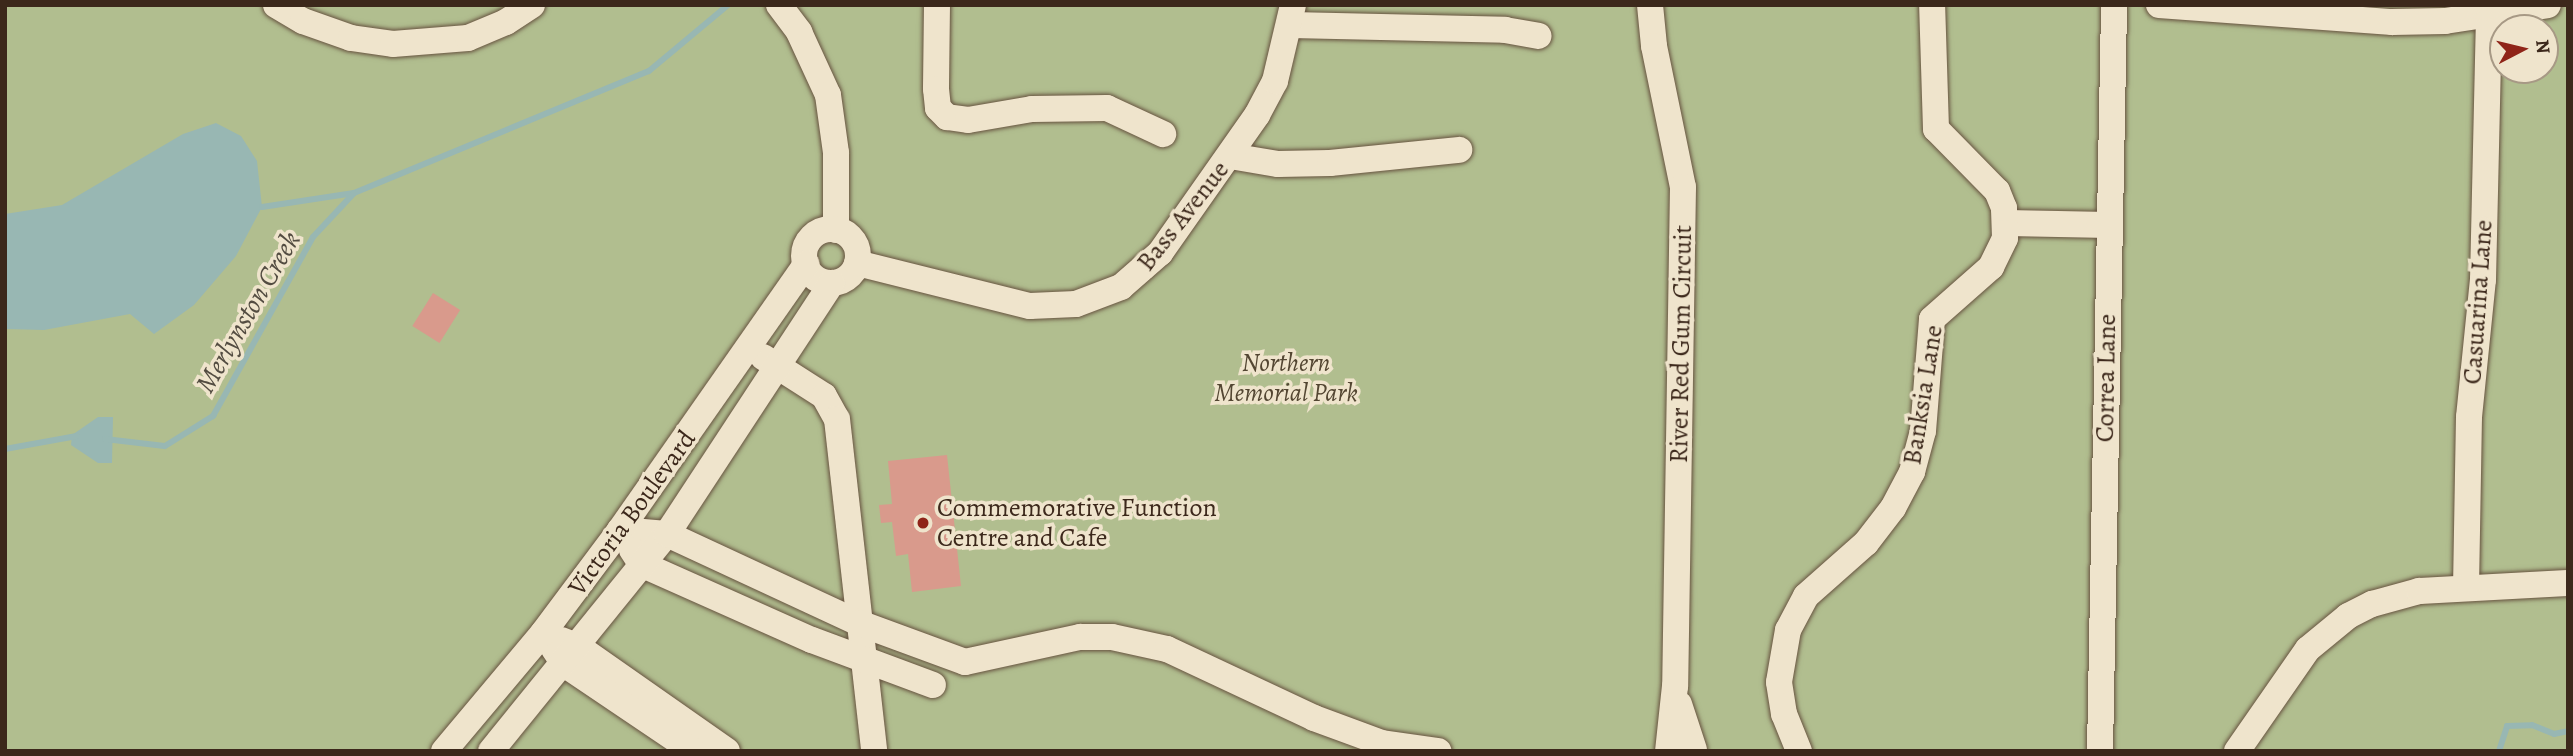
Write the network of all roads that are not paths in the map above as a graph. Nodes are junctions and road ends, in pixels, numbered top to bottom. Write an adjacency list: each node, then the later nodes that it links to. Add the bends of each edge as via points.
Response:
1 (276, 5): 2 (lane, via 303,21 351,38 393,44 468,37 506,22)
2 (532, 5)
3 (937, 5): 14 (lane, via 936,89 938,108 947,117 981,120 1032,109 1107,108)
4 (1650, 5): 37 (lane, River Red Gum Circuit, via 1683,187)
5 (1932, 5): 17 (lane, via 1936,129 1951,149 1989,178)
6 (2114, 5): 18 (lane, Correa Lane)
7 (2159, 5): 12 (lane, via 2364,21)
8 (2548, 5): 10 (lane)
9 (786, 8): 19 (lane, via 828,95 836,153)
10 (2500, 14)
11 (1292, 15): 13 (lane, via 1505,30); 16 (lane, Bass Avenue, via 1275,81)
12 (2489, 16): 29 (lane, Casuarina Lane, via 2484,250 2469,417)
13 (1538, 37)
14 (1163, 134)
15 (1459, 150): 16 (lane, via 1318,163 1278,164)
16 (1230, 156): 20 (lane, Bass Avenue, via 1185,220 1138,275 1076,304 1049,307 1000,301)
17 (2007, 223): 18 (lane); 47 (lane, Banksia Lane, via 1991,267 1932,319 1923,431 1904,489 1866,543 1806,596 1787,630 1779,682 1784,714)
18 (2109, 225): 48 (lane, Correa Lane)
19 (836, 230): 20 (lane, via 851,238); 21 (lane, via 811,239)
20 (857, 263): 22 (lane, via 848,277)
21 (806, 264): 22 (lane, via 815,278); 23 (lane, Victoria Boulevard)
22 (832, 283): 24 (lane, Victoria Boulevard)
23 (750, 349): 24 (lane); 25 (lane, Victoria Boulevard)
24 (778, 367): 26 (lane, Victoria Boulevard); 30 (lane, via 824,396 834,409)
25 (620, 530): 26 (lane); 27 (lane); 31 (lane, Victoria Boulevard)
26 (667, 534): 27 (lane, Victoria Boulevard); 30 (lane)
27 (641, 564): 33 (lane, Victoria Boulevard); 34 (lane)
28 (2568, 583): 29 (lane)
29 (2466, 588): 49 (lane, via 2396,595 2337,624 2296,664)
30 (859, 622): 32 (lane); 34 (lane)
31 (543, 633): 33 (lane); 39 (lane, Victoria Boulevard)
32 (918, 642): 35 (lane); 44 (lane, via 965,662 1080,637 1112,637 1156,646 1360,735)
33 (570, 655): 40 (lane, Victoria Boulevard); 41 (lane); 42 (lane)
34 (861, 659): 35 (lane); 43 (lane)
35 (905, 675): 36 (lane)
36 (933, 685)
37 (1675, 686): 38 (lane, River Red Gum Circuit); 45 (lane, River Red Gum Circuit)
38 (1695, 750): 46 (lane)
39 (444, 751)
40 (491, 751)
41 (693, 751)
42 (727, 751)
43 (874, 751)
44 (1437, 751)
45 (1668, 751)
46 (1682, 751)
47 (1799, 751)
48 (2100, 751)
49 (2237, 751)

